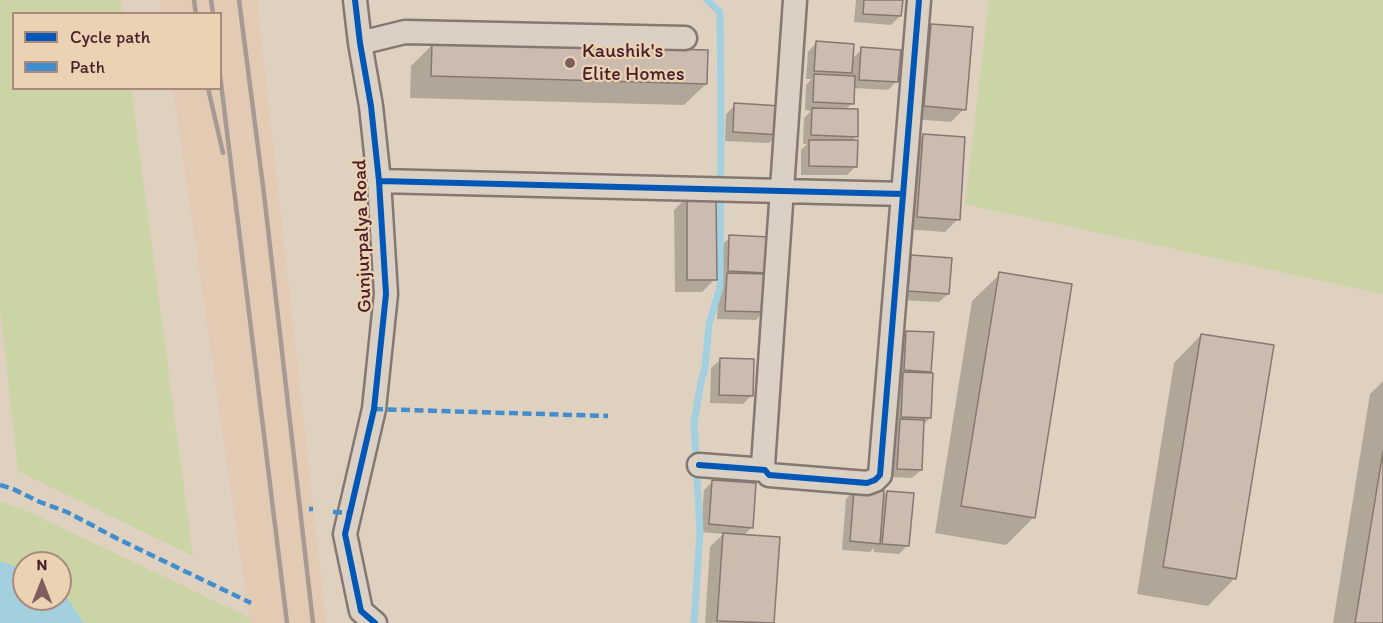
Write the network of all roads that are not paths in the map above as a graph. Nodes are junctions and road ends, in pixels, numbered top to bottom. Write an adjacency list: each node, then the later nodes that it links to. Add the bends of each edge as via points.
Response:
1 (355, 0): 5 (street, Gunjurpalya Road)
2 (795, 0): 7 (street)
3 (919, 0): 8 (street)
4 (685, 38): 5 (street, via 405,32)
5 (360, 43): 6 (street, Gunjurpalya Road)
6 (379, 181): 7 (street); 11 (street, Gunjurpalya Road, via 386,294 374,409 345,534)
7 (783, 191): 8 (street); 10 (street)
8 (903, 194): 10 (street, via 880,476 867,483 769,475)
9 (699, 465): 10 (street)
10 (765, 470)
11 (368, 617)

